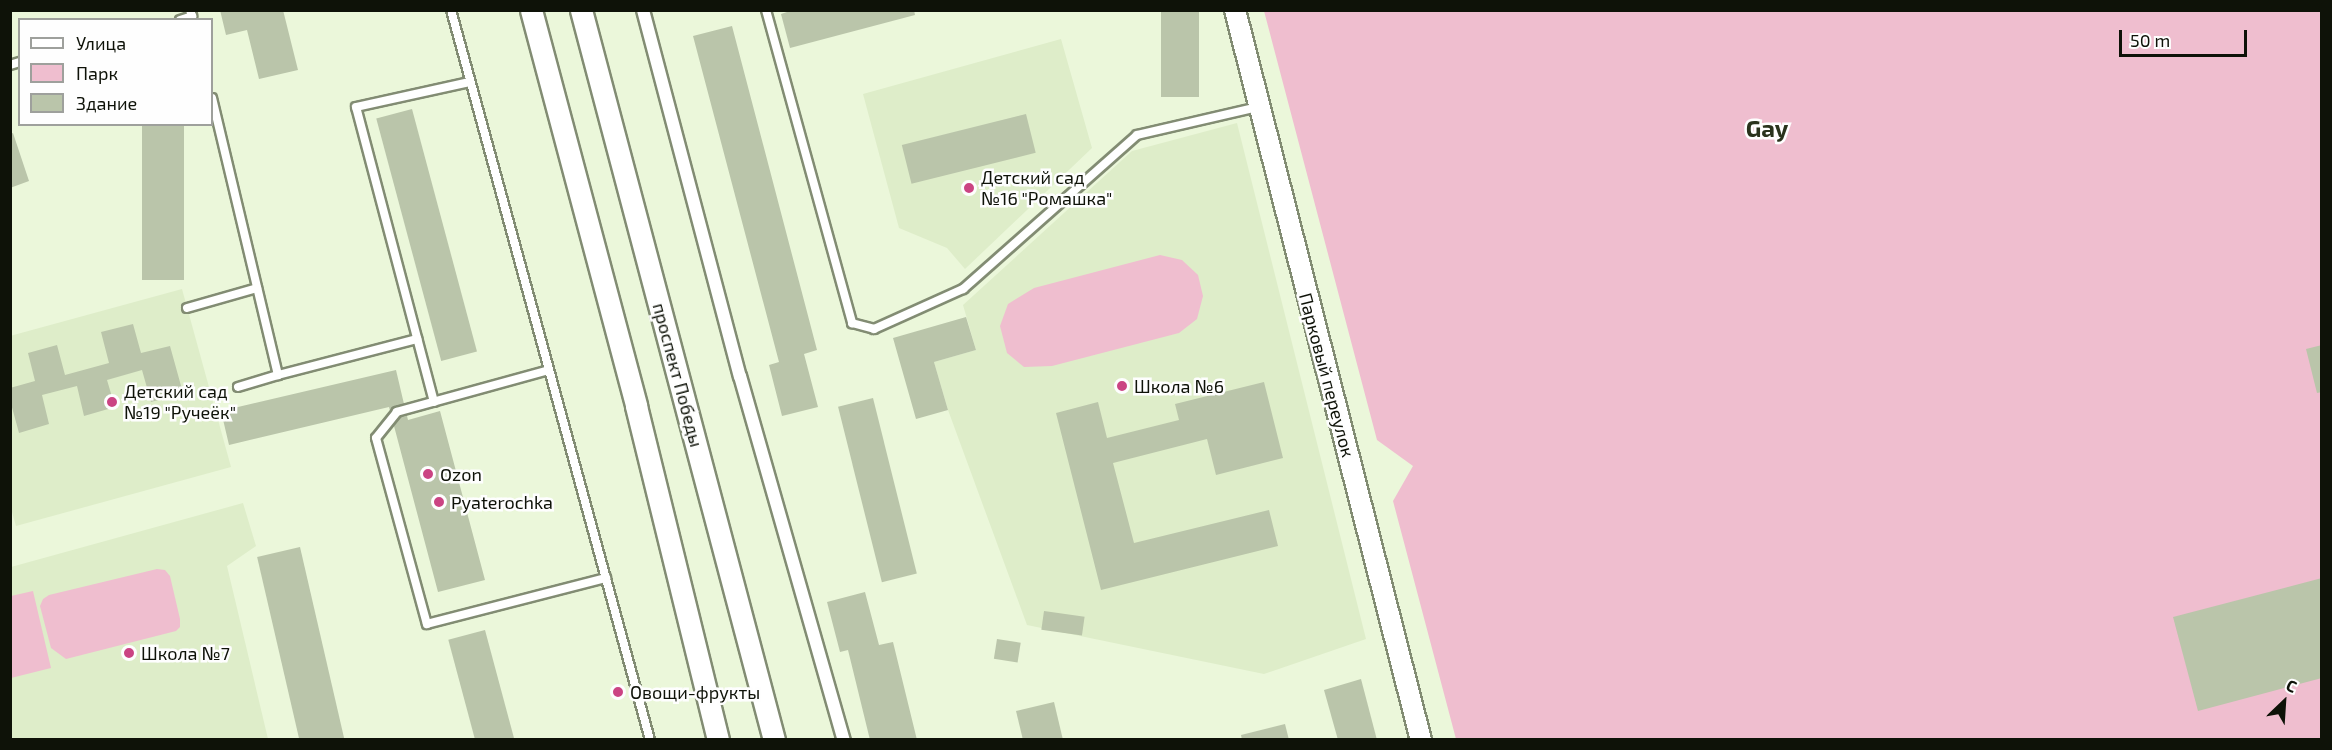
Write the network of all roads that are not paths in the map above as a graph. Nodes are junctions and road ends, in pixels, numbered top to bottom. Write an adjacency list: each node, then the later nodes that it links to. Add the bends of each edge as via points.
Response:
1 (451, 10): 7 (lane)
2 (531, 10): 19 (main road, via 636,406)
3 (581, 10): 20 (main road, проспект Победы)
4 (643, 10): 21 (street, via 740,376)
5 (766, 10): 9 (lane, via 852,323 874,329 963,289 1137,135)
6 (1235, 10): 9 (street, Парковый переулок)
7 (470, 82): 12 (lane, via 356,107); 13 (lane)
8 (213, 102): 10 (lane)
9 (1258, 107): 22 (street, Парковый переулок)
10 (257, 288): 11 (lane); 14 (lane)
11 (187, 308)
12 (417, 339): 14 (lane); 16 (lane)
13 (549, 370): 16 (lane); 17 (lane)
14 (278, 375): 15 (lane)
15 (238, 387)
16 (434, 402): 17 (lane, via 397,412 376,438 428,624)
17 (606, 578): 18 (lane)
18 (650, 740)
19 (718, 740)
20 (774, 740)
21 (844, 740)
22 (1421, 740)

